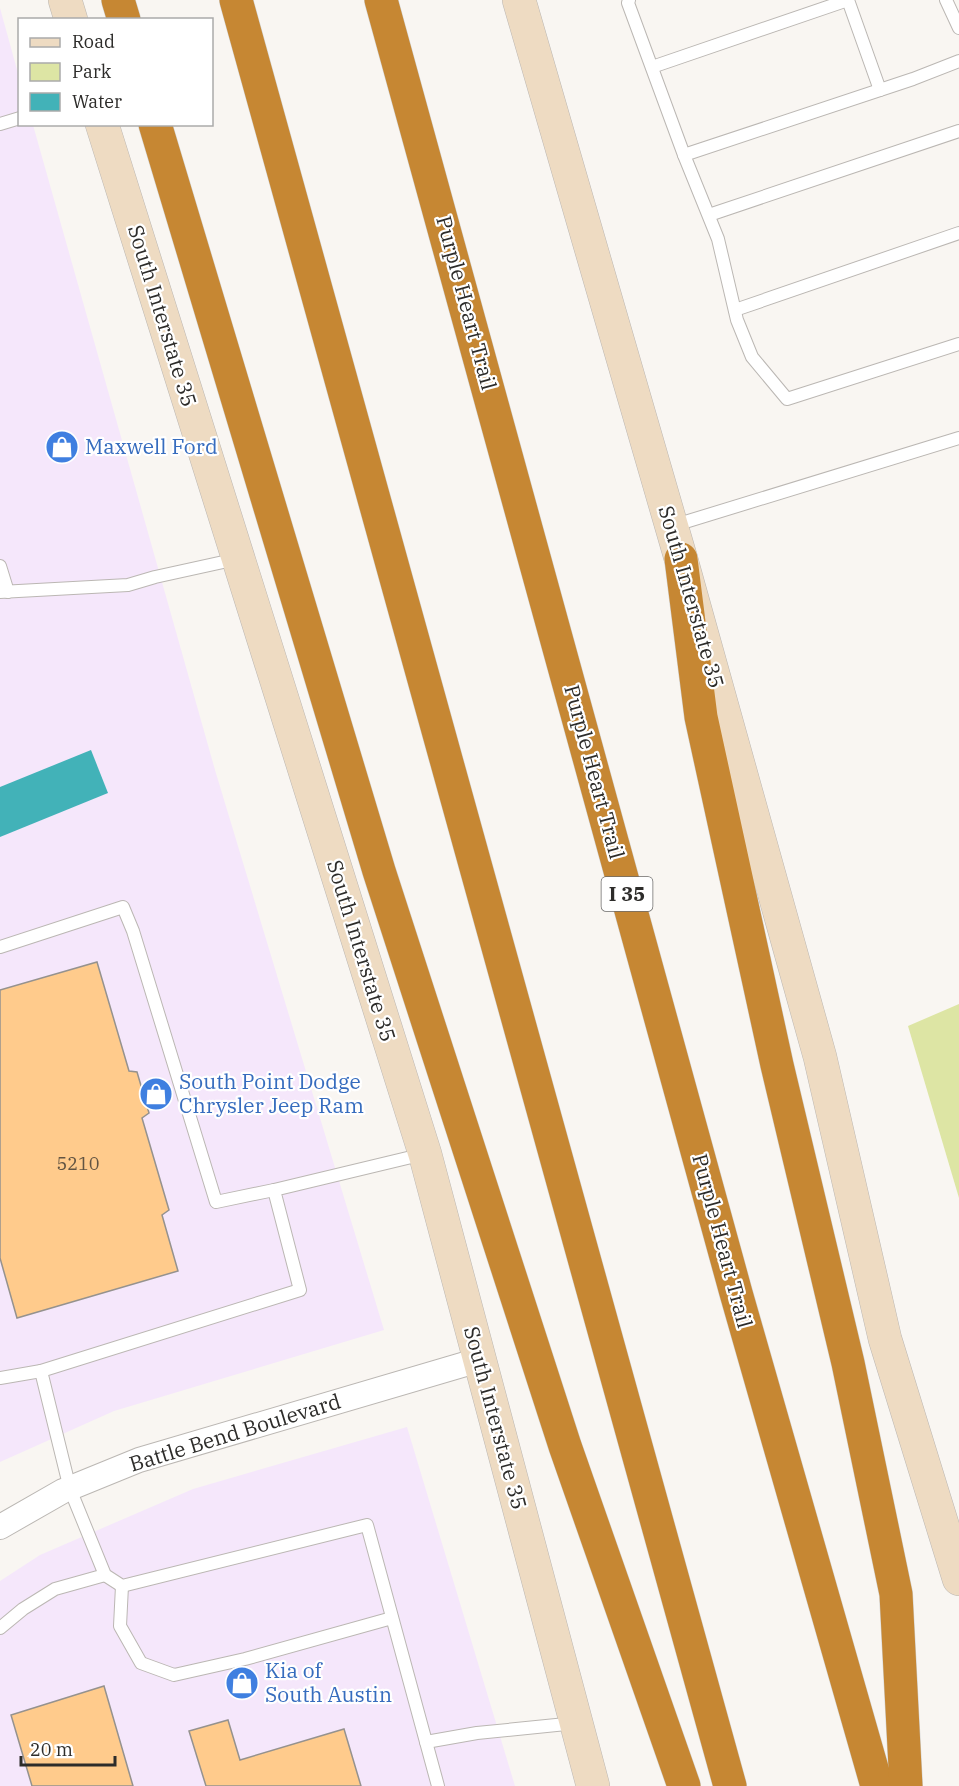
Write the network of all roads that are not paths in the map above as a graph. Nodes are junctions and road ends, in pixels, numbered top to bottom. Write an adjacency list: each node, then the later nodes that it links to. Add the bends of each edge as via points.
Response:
1 (65, 0): 9 (main road)
2 (118, 0): 10 (highway)
3 (236, 0): 49 (highway)
4 (381, 0): 50 (highway, Purple Heart Trail / I 35, via 733,1282)
5 (519, 0): 26 (main road, South Interstate 35)
6 (629, 0): 13 (lane)
7 (848, 0): 13 (lane); 14 (lane)
8 (946, 0): 11 (lane)
9 (70, 18)
10 (123, 18)
11 (959, 28)
12 (959, 61): 14 (lane)
13 (652, 67): 20 (lane)
14 (880, 90): 20 (lane)
15 (18, 119): 16 (lane)
16 (0, 124)
17 (103, 126): 27 (main road, South Interstate 35)
18 (156, 126): 48 (highway, via 379,871 565,1446)
19 (959, 131): 21 (lane)
20 (684, 155): 21 (lane)
21 (709, 215): 23 (lane)
22 (959, 233): 23 (lane)
23 (735, 310): 24 (lane, via 752,357 787,399)
24 (959, 344)
25 (959, 438): 26 (lane)
26 (671, 526): 28 (main road, South Interstate 35)
27 (238, 559): 30 (lane, via 128,585); 32 (main road, South Interstate 35)
28 (681, 559): 40 (main road, South Interstate 35, via 820,1057 885,1339); 51 (highway, via 701,717 777,1065 848,1363 896,1594)
29 (0, 566): 30 (lane)
30 (4, 592)
31 (0, 947): 33 (lane, via 123,907 216,1202)
32 (425, 1154): 33 (lane); 34 (main road, South Interstate 35)
33 (274, 1190): 35 (lane, via 300,1290)
34 (479, 1360): 37 (street, Battle Bend Boulevard, via 139,1460); 44 (main road, South Interstate 35)
35 (41, 1371): 36 (lane); 37 (lane)
36 (0, 1378)
37 (70, 1489): 38 (street, Battle Bend Boulevard); 39 (lane)
38 (0, 1527)
39 (105, 1575): 41 (lane); 43 (lane, via 55,1589)
40 (959, 1579)
41 (122, 1586): 42 (lane, via 120,1626 141,1663 174,1675); 42 (lane, via 367,1525)
42 (392, 1618): 45 (lane)
43 (0, 1628)
44 (577, 1723): 45 (lane); 47 (main road, South Interstate 35)
45 (426, 1742): 46 (lane)
46 (438, 1786)
47 (593, 1786)
48 (684, 1786)
49 (730, 1786)
50 (877, 1786)
51 (906, 1786)

